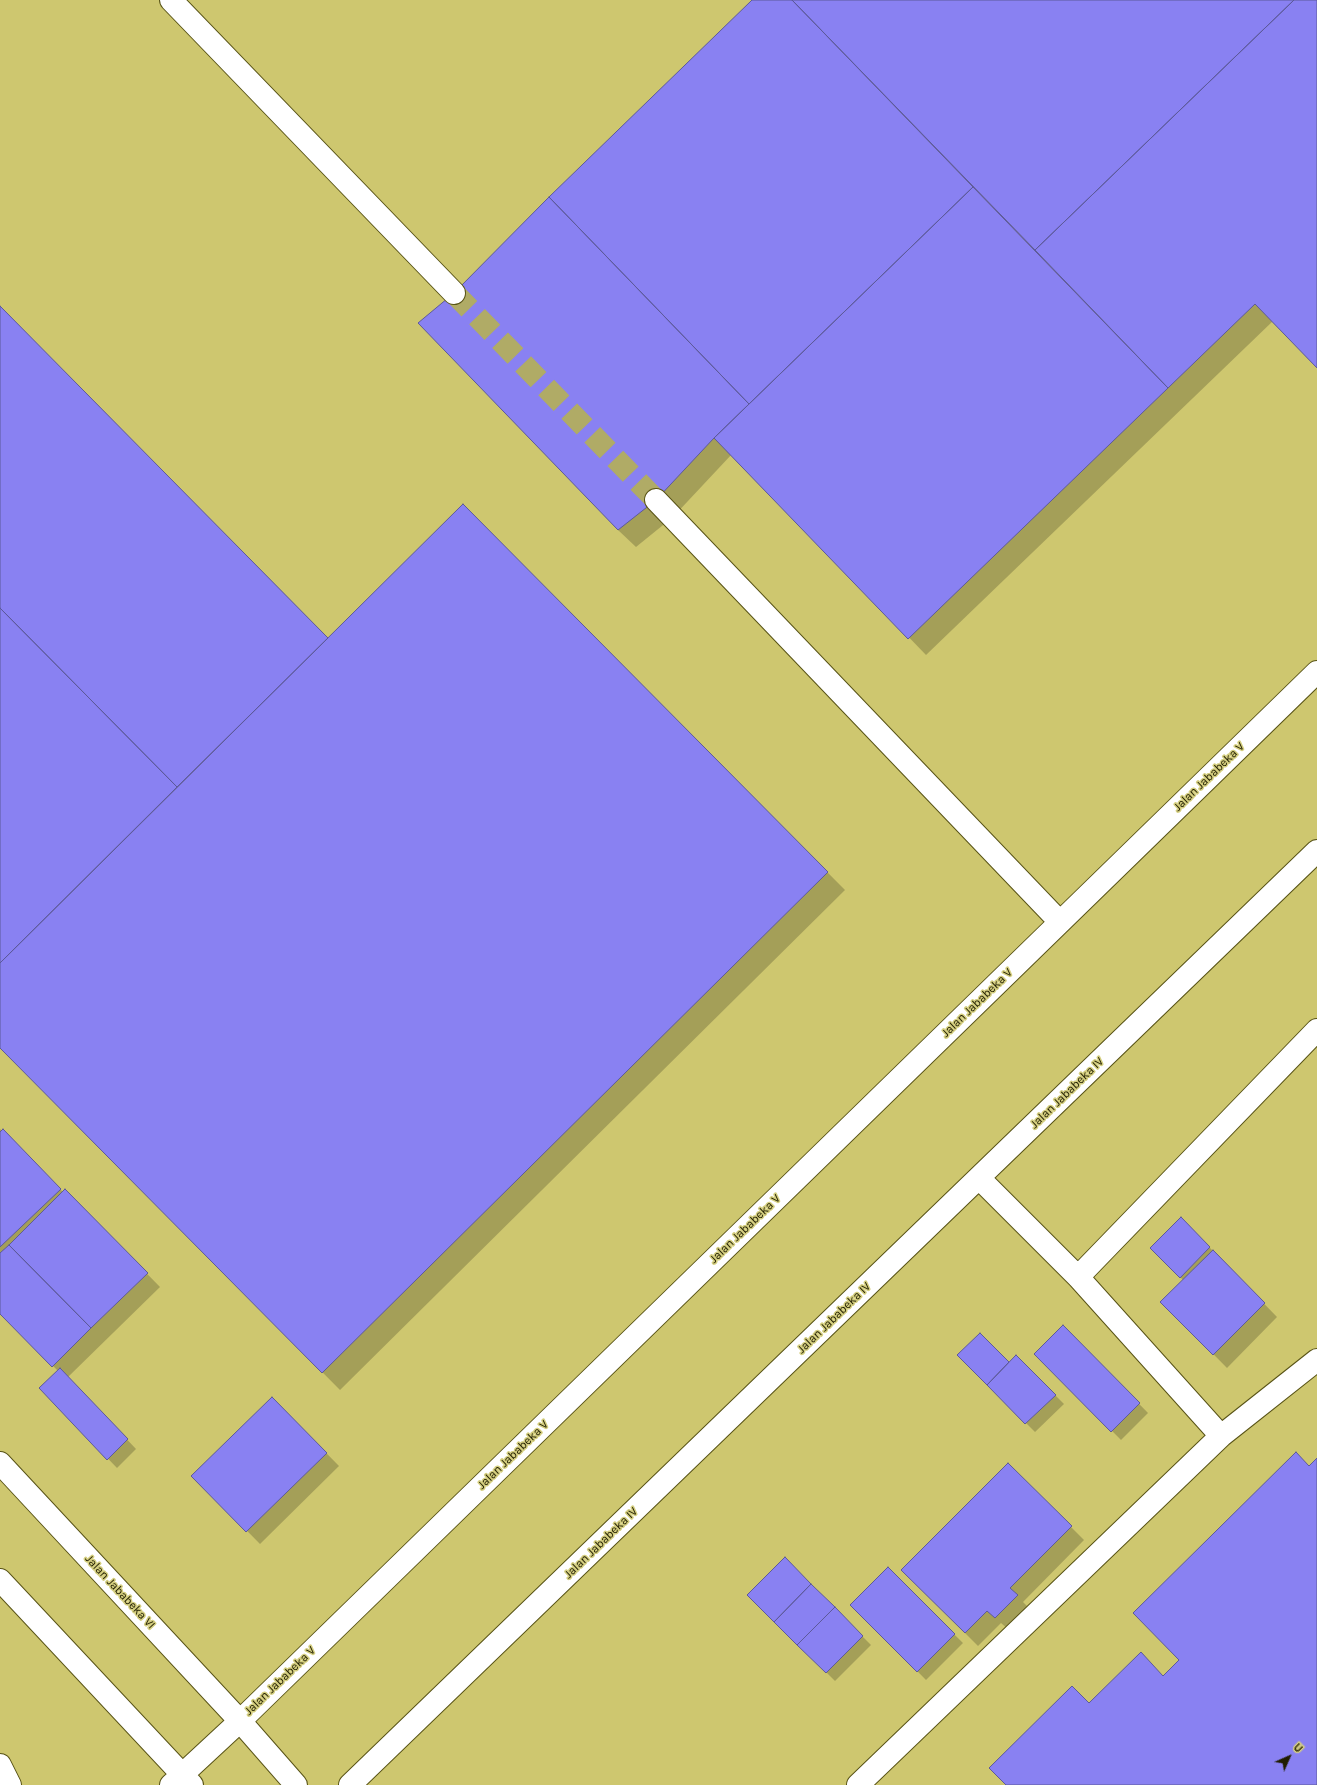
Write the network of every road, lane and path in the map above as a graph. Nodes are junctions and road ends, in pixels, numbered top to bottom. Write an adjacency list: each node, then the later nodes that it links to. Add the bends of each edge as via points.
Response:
1 (171, 0): 2 (street)
2 (454, 293)
3 (656, 500): 6 (street)
4 (1317, 672): 6 (street, Jalan Jababeka V)
5 (1317, 851): 8 (street, Jalan Jababeka IV)
6 (1060, 922): 14 (street, Jalan Jababeka V)
7 (1317, 1030): 9 (street)
8 (979, 1178): 9 (street); 19 (street, Jalan Jababeka IV)
9 (1078, 1277): 11 (street)
10 (1317, 1360): 11 (street)
11 (1221, 1436): 20 (street)
12 (0, 1463): 14 (street, Jalan Jababeka VI)
13 (0, 1580): 16 (street)
14 (240, 1721): 16 (street, Jalan Jababeka V); 18 (street, Jalan Jababeka VI)
15 (0, 1765): 17 (street)
16 (182, 1782)
17 (10, 1785)
18 (296, 1785)
19 (350, 1785)
20 (858, 1785)

